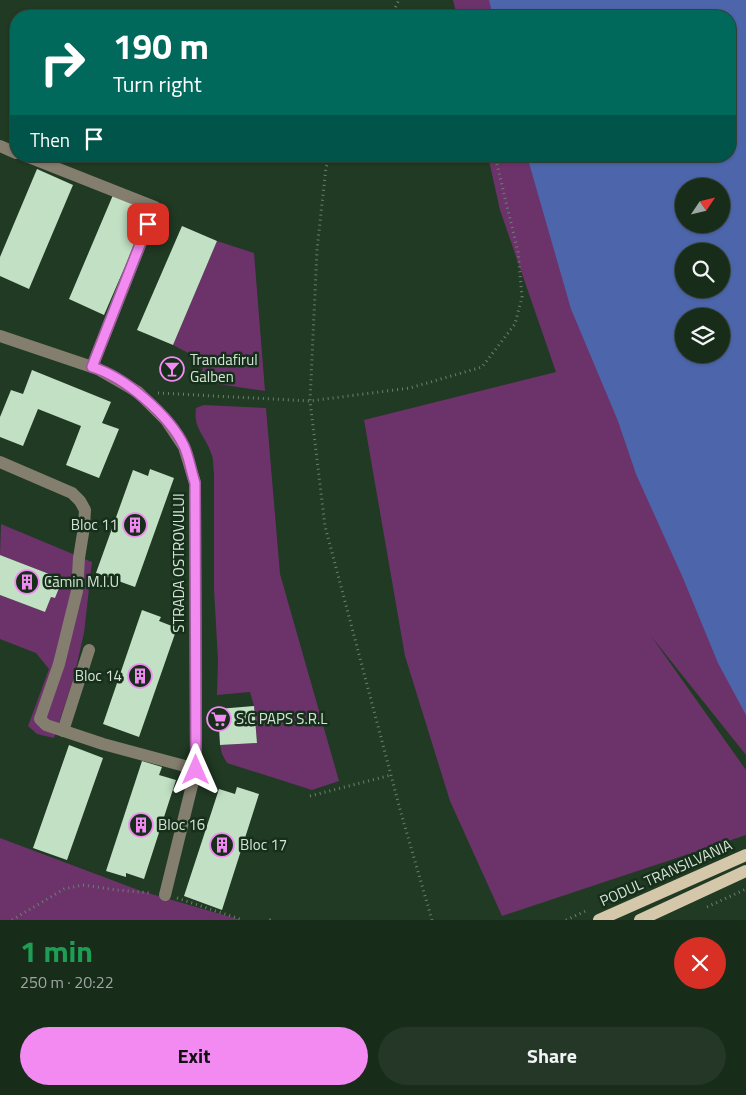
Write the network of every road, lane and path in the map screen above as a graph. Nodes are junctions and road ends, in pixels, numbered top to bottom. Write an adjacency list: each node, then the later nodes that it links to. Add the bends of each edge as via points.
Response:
1 (41, 162): 5 (street, via 155,206)
2 (328, 162): 7 (path, via 317,250)
3 (496, 162): 7 (path, via 518,252 522,297 515,324 482,367 410,388)
4 (1, 339): 5 (street, STRADA OSTROVULUI)
5 (92, 367): 6 (street, STRADA OSTROVULUI)
6 (138, 392): 7 (path); 11 (street, STRADA OSTROVULUI, via 166,420 184,446 195,483)
7 (310, 401): 12 (path, via 325,526)
8 (0, 462): 10 (street, via 72,493 85,510 78,591 59,664 40,719 46,725)
9 (89, 650): 10 (street)
10 (63, 731): 11 (street)
11 (196, 770): 17 (street, STRADA OSTROVULUI)
12 (391, 775): 13 (path); 21 (path)
13 (310, 796)
14 (746, 855): 22 (main road, PODUL TRANSILVANIA)
15 (746, 871): 23 (main road, PODUL TRANSILVANIA)
16 (746, 889): 18 (path)
17 (165, 894): 19 (path, via 83,885 64,889); 20 (path)
18 (702, 908)
19 (12, 920)
20 (243, 920)
21 (432, 920)
22 (600, 920)
23 (640, 920)

